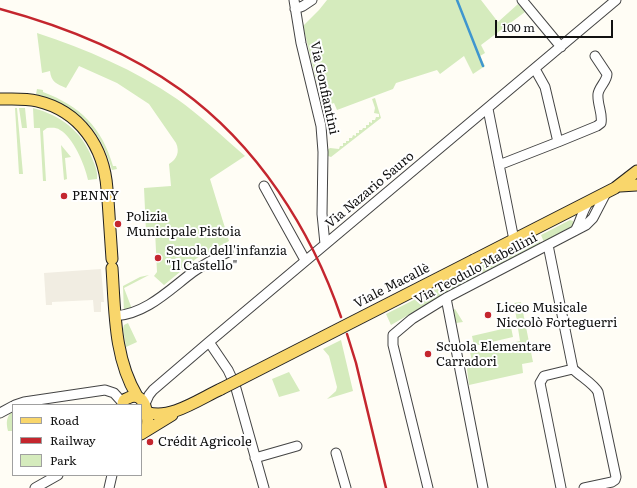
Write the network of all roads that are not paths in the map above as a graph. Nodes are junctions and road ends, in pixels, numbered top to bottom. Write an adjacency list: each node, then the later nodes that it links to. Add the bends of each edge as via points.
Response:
1 (312, 0): 4 (street, Via Gonfiantini, via 304,6)
2 (522, 0): 5 (street)
3 (616, 0): 5 (street, Via Nazario Sauro)
4 (294, 4): 22 (street, Via Gonfiantini, via 320,126 323,152 322,223)
5 (561, 47): 7 (street, Via Nazario Sauro)
6 (595, 56): 10 (street, via 607,74 598,95 602,123)
7 (535, 69): 9 (street, Via Nazario Sauro); 10 (street, via 545,87)
8 (0, 99): 27 (main road, via 26,99 43,102 59,109 74,119 96,145 104,167)
9 (488, 109): 11 (street); 22 (street, Via Nazario Sauro)
10 (558, 142): 11 (street)
11 (499, 165): 21 (street)
12 (637, 171): 15 (main road, Viale Macallè)
13 (637, 185): 15 (main road, Viale Macallè)
14 (264, 186): 25 (street)
15 (620, 186): 16 (main road, Viale Macallè)
16 (606, 193): 17 (main road, Viale Macallè); 20 (street, Via Teodulo Mabellini, via 591,221)
17 (588, 202): 18 (main road, Viale Macallè); 19 (street)
18 (565, 214): 19 (street, via 576,215); 21 (main road, Viale Macallè)
19 (580, 222): 20 (street)
20 (575, 232): 23 (street, Via Teodulo Mabellini)
21 (514, 240): 34 (main road, Viale Macallè, bridge)
22 (325, 244): 25 (street, Via Nazario Sauro)
23 (548, 245): 26 (street, Via Teodulo Mabellini); 29 (street)
24 (228, 252): 27 (street, via 201,266 154,302 130,314)
25 (305, 260): 28 (street, Via Nazario Sauro)
26 (446, 298): 46 (street, Via Teodulo Mabellini, via 412,319 393,335 393,345); 47 (street)
27 (115, 316): 30 (main road, via 117,341)
28 (209, 342): 30 (street, Via Nazario Sauro, via 148,397); 39 (street, via 231,375)
29 (573, 369): 48 (street, via 544,376 540,384); 49 (street, via 598,392 616,477 612,482)
30 (134, 403): 31 (street, via 105,390)
31 (17, 404)
32 (12, 406): 35 (street)
33 (142, 406): 34 (main road, Viale Macallè, via 161,414)
34 (177, 410): 36 (main road, Viale Macallè, via 170,417)
35 (0, 411)
36 (144, 431)
37 (297, 446): 39 (street)
38 (336, 453): 45 (street)
39 (255, 458): 44 (street)
40 (56, 476): 42 (street)
41 (112, 476): 43 (street)
42 (35, 488)
43 (109, 488)
44 (264, 488)
45 (346, 488)
46 (428, 488)
47 (483, 488)
48 (561, 488)
49 (584, 488)

